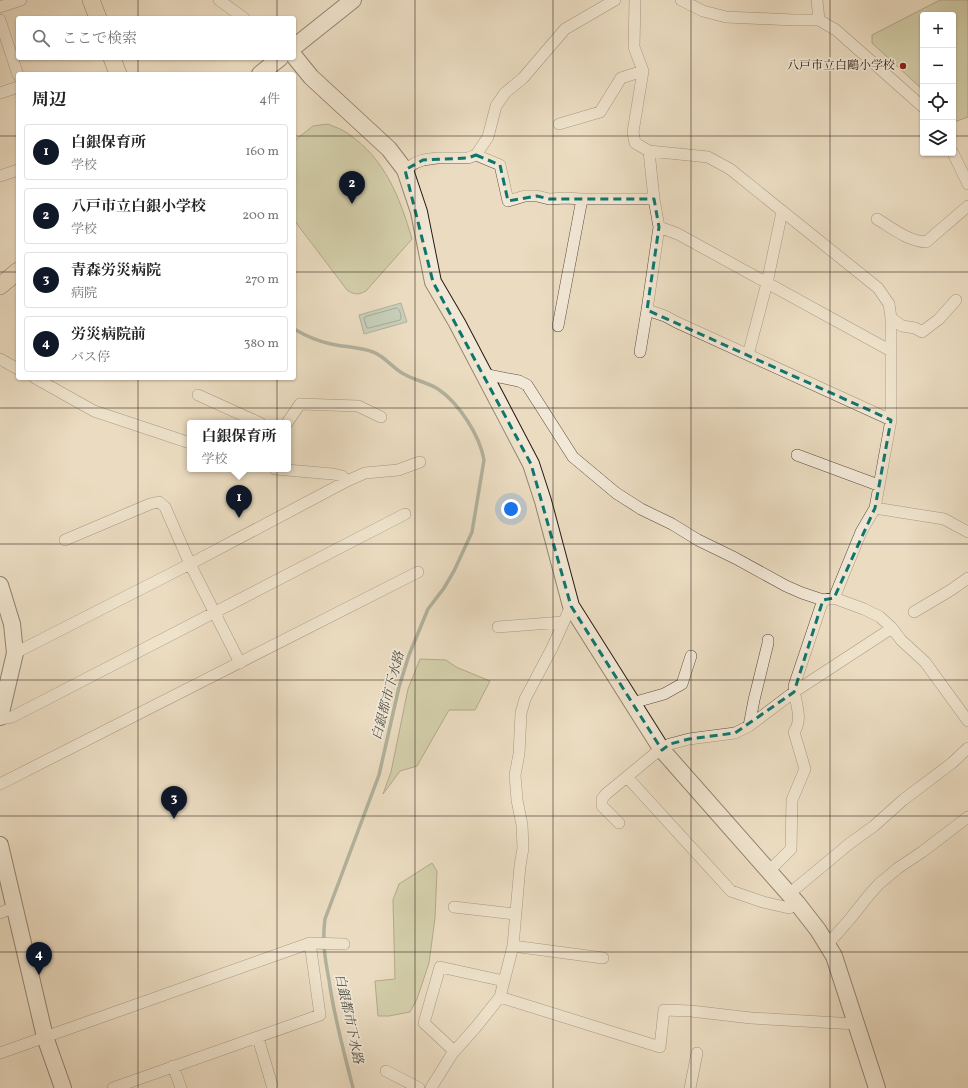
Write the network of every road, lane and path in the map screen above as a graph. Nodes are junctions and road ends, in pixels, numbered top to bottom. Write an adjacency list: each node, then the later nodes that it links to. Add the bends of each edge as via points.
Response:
1 (21, 0): 9 (street)
2 (92, 0): 10 (main road)
3 (219, 0): 11 (street)
4 (353, 0): 14 (street)
5 (615, 0): 27 (street, via 565,29 523,78 505,93 496,106 488,137)
6 (635, 0): 18 (street, via 634,46)
7 (681, 0): 13 (street, via 703,11 726,17)
8 (816, 0): 13 (street)
9 (0, 8)
10 (97, 16)
11 (241, 16)
12 (0, 20): 19 (street)
13 (819, 20): 24 (street, via 836,30)
14 (296, 45)
15 (296, 58): 29 (street, via 311,77 389,149)
16 (113, 60): 20 (main road)
17 (278, 60): 21 (street)
18 (643, 71): 25 (street, via 621,78 600,112); 26 (street, via 633,132 635,143)
19 (17, 72)
20 (117, 72)
21 (262, 72)
22 (16, 88): 23 (street)
23 (0, 94)
24 (920, 104)
25 (559, 124)
26 (649, 152): 34 (street); 36 (street, via 708,157 730,169)
27 (476, 155): 29 (street, via 468,158 423,160); 33 (street, via 500,165 508,201 525,196)
28 (954, 156): 32 (street)
29 (405, 170): 51 (street, via 419,212 433,282)
30 (16, 171): 31 (street)
31 (0, 176)
32 (968, 184)
33 (582, 199): 34 (street); 45 (street)
34 (654, 199): 38 (street)
35 (968, 206): 37 (street, via 926,242 906,237)
36 (782, 212): 40 (street); 44 (street, via 878,288 889,304)
37 (877, 219)
38 (659, 227): 40 (street, via 678,234); 43 (street)
39 (16, 273): 41 (main road)
40 (767, 283): 46 (street); 48 (street)
41 (0, 286)
42 (956, 300): 44 (street, via 939,319 922,332 902,326)
43 (647, 310): 47 (street); 48 (street)
44 (891, 318): 46 (street)
45 (558, 326)
46 (891, 351): 57 (street)
47 (640, 352)
48 (748, 355): 57 (street)
49 (0, 359): 50 (street)
50 (16, 368)
51 (484, 374): 72 (street, via 528,385 573,457 616,493 641,509 786,586); 73 (street, via 531,464)
52 (39, 380): 58 (street, via 94,411)
53 (198, 395): 55 (street)
54 (381, 417): 56 (street, via 358,406 300,404)
55 (253, 420)
56 (289, 420)
57 (892, 420): 63 (street)
58 (187, 442)
59 (797, 455): 63 (street)
60 (420, 462): 62 (street, via 398,470 365,474)
61 (291, 470): 62 (street, via 333,474 342,476)
62 (347, 481): 68 (street)
63 (878, 485): 64 (street)
64 (874, 508): 66 (street, via 944,519); 72 (street)
65 (405, 514): 75 (street)
66 (968, 532)
67 (65, 540): 68 (street, via 159,502 164,507)
68 (190, 564): 75 (street); 80 (street)
69 (418, 572): 82 (street)
70 (968, 578): 74 (street)
71 (0, 585): 80 (street, via 12,624)
72 (828, 599): 78 (street, via 864,609 880,617); 83 (street, via 794,686)
73 (571, 606): 76 (street); 85 (street)
74 (914, 612)
75 (214, 613): 82 (street); 86 (street, via 12,717)
76 (564, 622): 77 (street); 101 (street, via 525,699 521,713 515,775 523,848)
77 (498, 627)
78 (892, 628): 83 (street); 87 (street, via 925,662)
79 (768, 640): 88 (street)
80 (15, 653): 84 (street)
81 (690, 656): 85 (street, via 682,684 664,694)
82 (240, 663): 92 (street)
83 (794, 692): 88 (street); 96 (street, via 799,709 794,732 804,769 792,800 791,849)
84 (2, 699): 86 (street)
85 (632, 703): 90 (street)
86 (0, 718)
87 (968, 721)
88 (749, 726): 90 (street, via 735,733 670,744)
89 (968, 748): 97 (street, via 849,844)
90 (662, 750): 91 (street, via 656,752); 96 (street)
91 (627, 777): 94 (street, via 602,799 602,806); 97 (street, via 731,891 789,908)
92 (0, 784)
93 (968, 817): 104 (street, via 879,884)
94 (619, 823)
95 (0, 845): 98 (street)
96 (770, 871): 97 (street)
97 (793, 899): 104 (street)
98 (15, 907): 100 (street); 110 (street)
99 (454, 907): 101 (street)
100 (0, 913)
101 (515, 914): 105 (street)
102 (310, 943): 103 (street); 110 (street); 111 (street, via 320,1016)
103 (344, 944)
104 (827, 945): 109 (street, via 834,956)
105 (513, 946): 106 (street); 107 (street)
106 (603, 958)
107 (504, 981): 108 (street); 112 (street, via 440,967 424,1023)
108 (500, 997): 109 (street, via 660,1047 664,1010); 112 (street)
109 (856, 1024): 124 (street)
110 (45, 1037): 113 (street); 118 (street)
111 (258, 1038): 115 (street); 117 (street)
112 (454, 1051): 122 (street)
113 (0, 1053)
114 (698, 1054): 123 (street)
115 (173, 1066): 119 (street); 120 (street)
116 (386, 1071): 121 (street)
117 (272, 1085)
118 (63, 1088)
119 (113, 1088)
120 (181, 1088)
121 (419, 1088)
122 (431, 1088)
123 (690, 1088)
124 (877, 1088)

